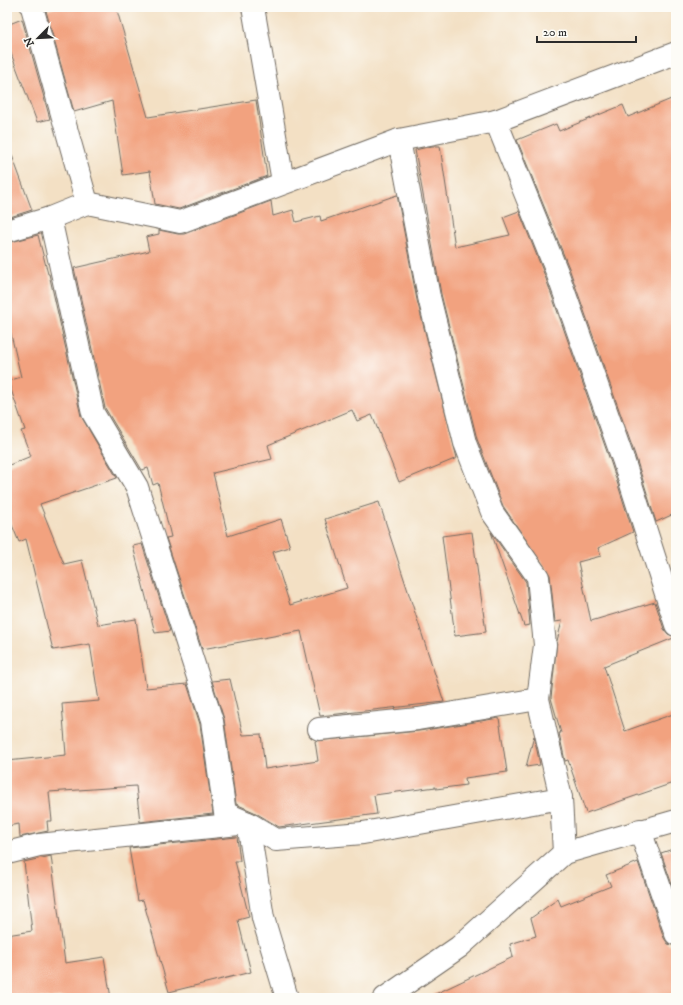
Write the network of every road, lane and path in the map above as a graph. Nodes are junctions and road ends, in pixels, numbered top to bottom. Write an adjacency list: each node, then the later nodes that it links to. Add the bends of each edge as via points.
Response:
1 (32, 7): 7 (street)
2 (253, 7): 6 (street)
3 (676, 53): 4 (street)
4 (496, 122): 5 (street); 10 (street, via 559,279 623,459)
5 (399, 140): 6 (street); 11 (street, via 429,297 465,443 492,512 538,577 545,646)
6 (283, 182): 7 (street, via 180,222)
7 (87, 203): 8 (street)
8 (50, 218): 9 (street); 15 (street, via 93,413 137,487 212,721 225,813)
9 (7, 231)
10 (676, 625)
11 (538, 699): 12 (street, via 418,719); 13 (street)
12 (319, 729)
13 (561, 798): 15 (street, via 347,834 276,840); 18 (street)
14 (676, 821): 16 (street)
15 (248, 823): 17 (street, via 39,845); 20 (street, via 263,918)
16 (640, 830): 18 (street); 19 (street)
17 (7, 853)
18 (564, 853): 21 (street, via 459,947)
19 (676, 934)
20 (287, 998)
21 (385, 998)

